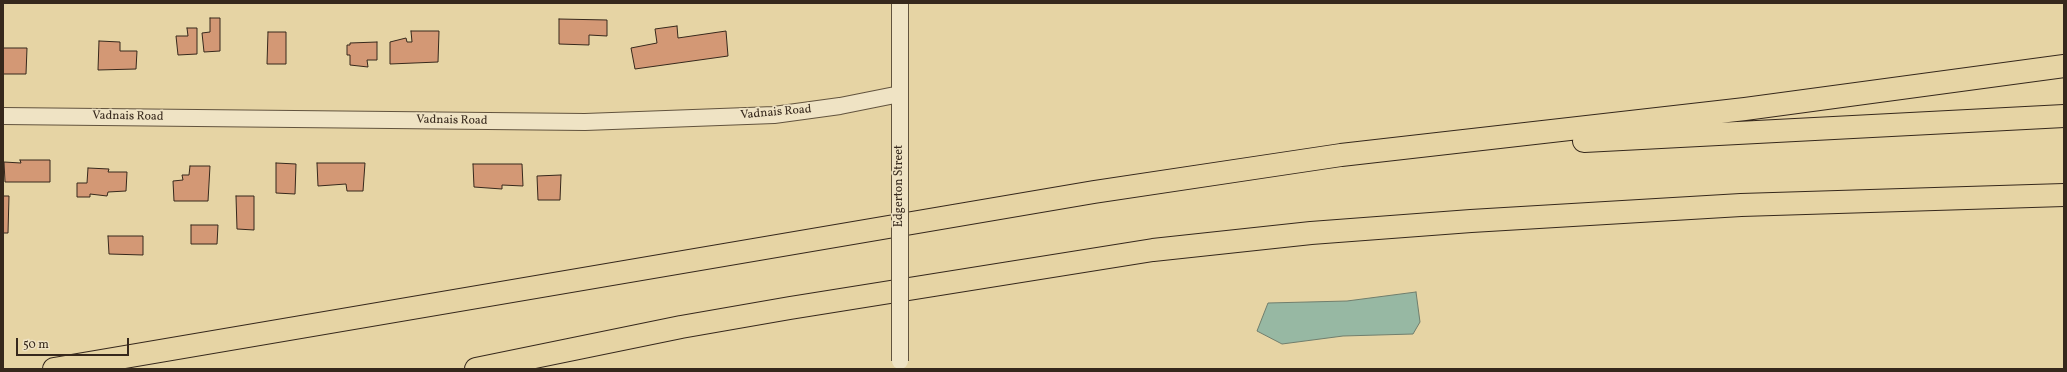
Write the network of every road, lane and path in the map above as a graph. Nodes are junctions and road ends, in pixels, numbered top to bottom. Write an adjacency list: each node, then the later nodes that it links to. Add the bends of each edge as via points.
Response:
1 (900, 3): 4 (street, Edgerton Street)
2 (2064, 51): 5 (highway)
3 (2064, 66): 5 (highway)
4 (900, 94): 6 (street, Vadnais Road, via 774,115 585,122); 10 (street, Edgerton Street, bridge)
5 (1842, 96): 8 (highway)
6 (3, 116)
7 (2064, 116): 8 (highway)
8 (1341, 155): 11 (highway, via 1086,194)
9 (2064, 195): 12 (highway, via 1741,205 1487,220 1311,233 1160,249 790,308)
10 (900, 365)
11 (54, 369)
12 (476, 369)

